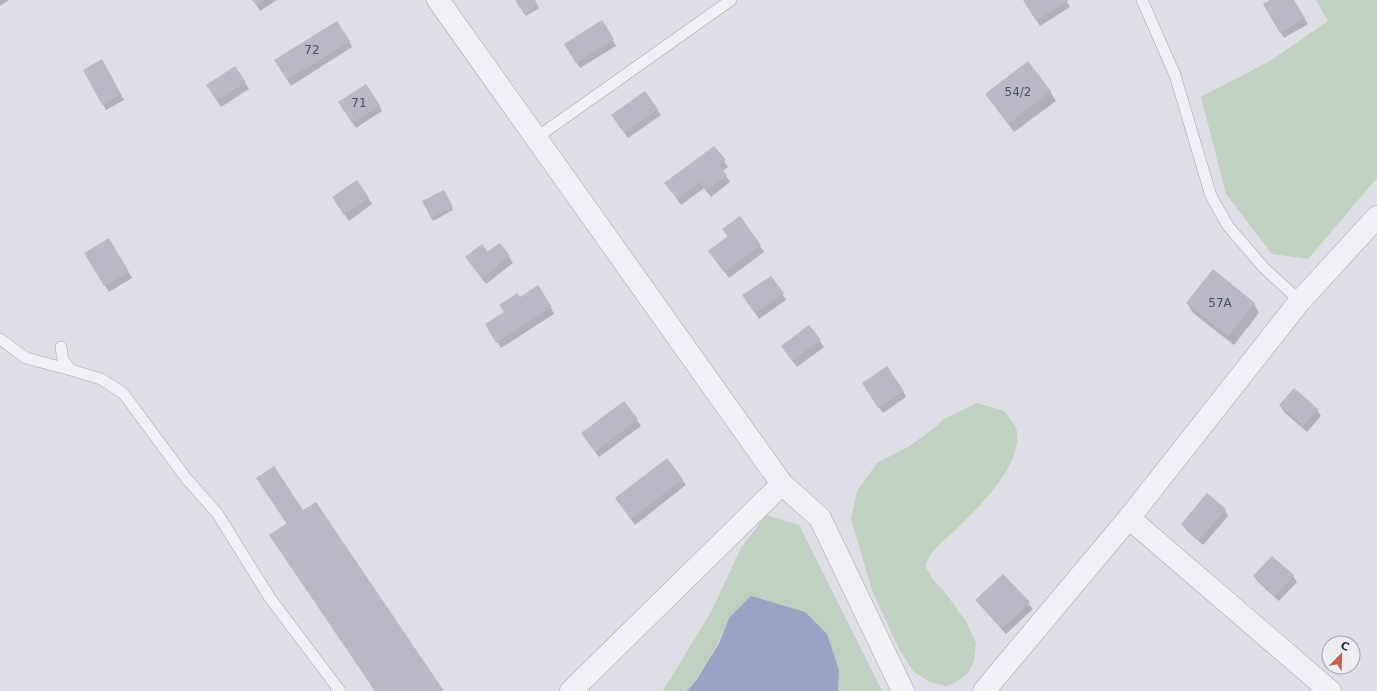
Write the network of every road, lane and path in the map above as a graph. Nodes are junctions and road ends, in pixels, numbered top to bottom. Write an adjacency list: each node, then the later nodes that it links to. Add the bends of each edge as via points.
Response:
1 (438, 0): 4 (street)
2 (731, 0): 4 (lane)
3 (1142, 0): 6 (lane, via 1175,75 1211,196 1233,232 1264,268)
4 (536, 138): 10 (street)
5 (1377, 217): 6 (street)
6 (1300, 301): 11 (street)
7 (0, 338): 9 (lane, via 26,358)
8 (61, 347): 9 (lane, via 63,360)
9 (71, 370): 12 (lane, via 101,379 123,393 186,478 217,514 270,598)
10 (782, 484): 13 (street); 14 (street, via 820,518)
11 (1129, 518): 15 (street); 16 (street)
12 (340, 691)
13 (570, 691)
14 (903, 691)
15 (984, 691)
16 (1330, 691)

